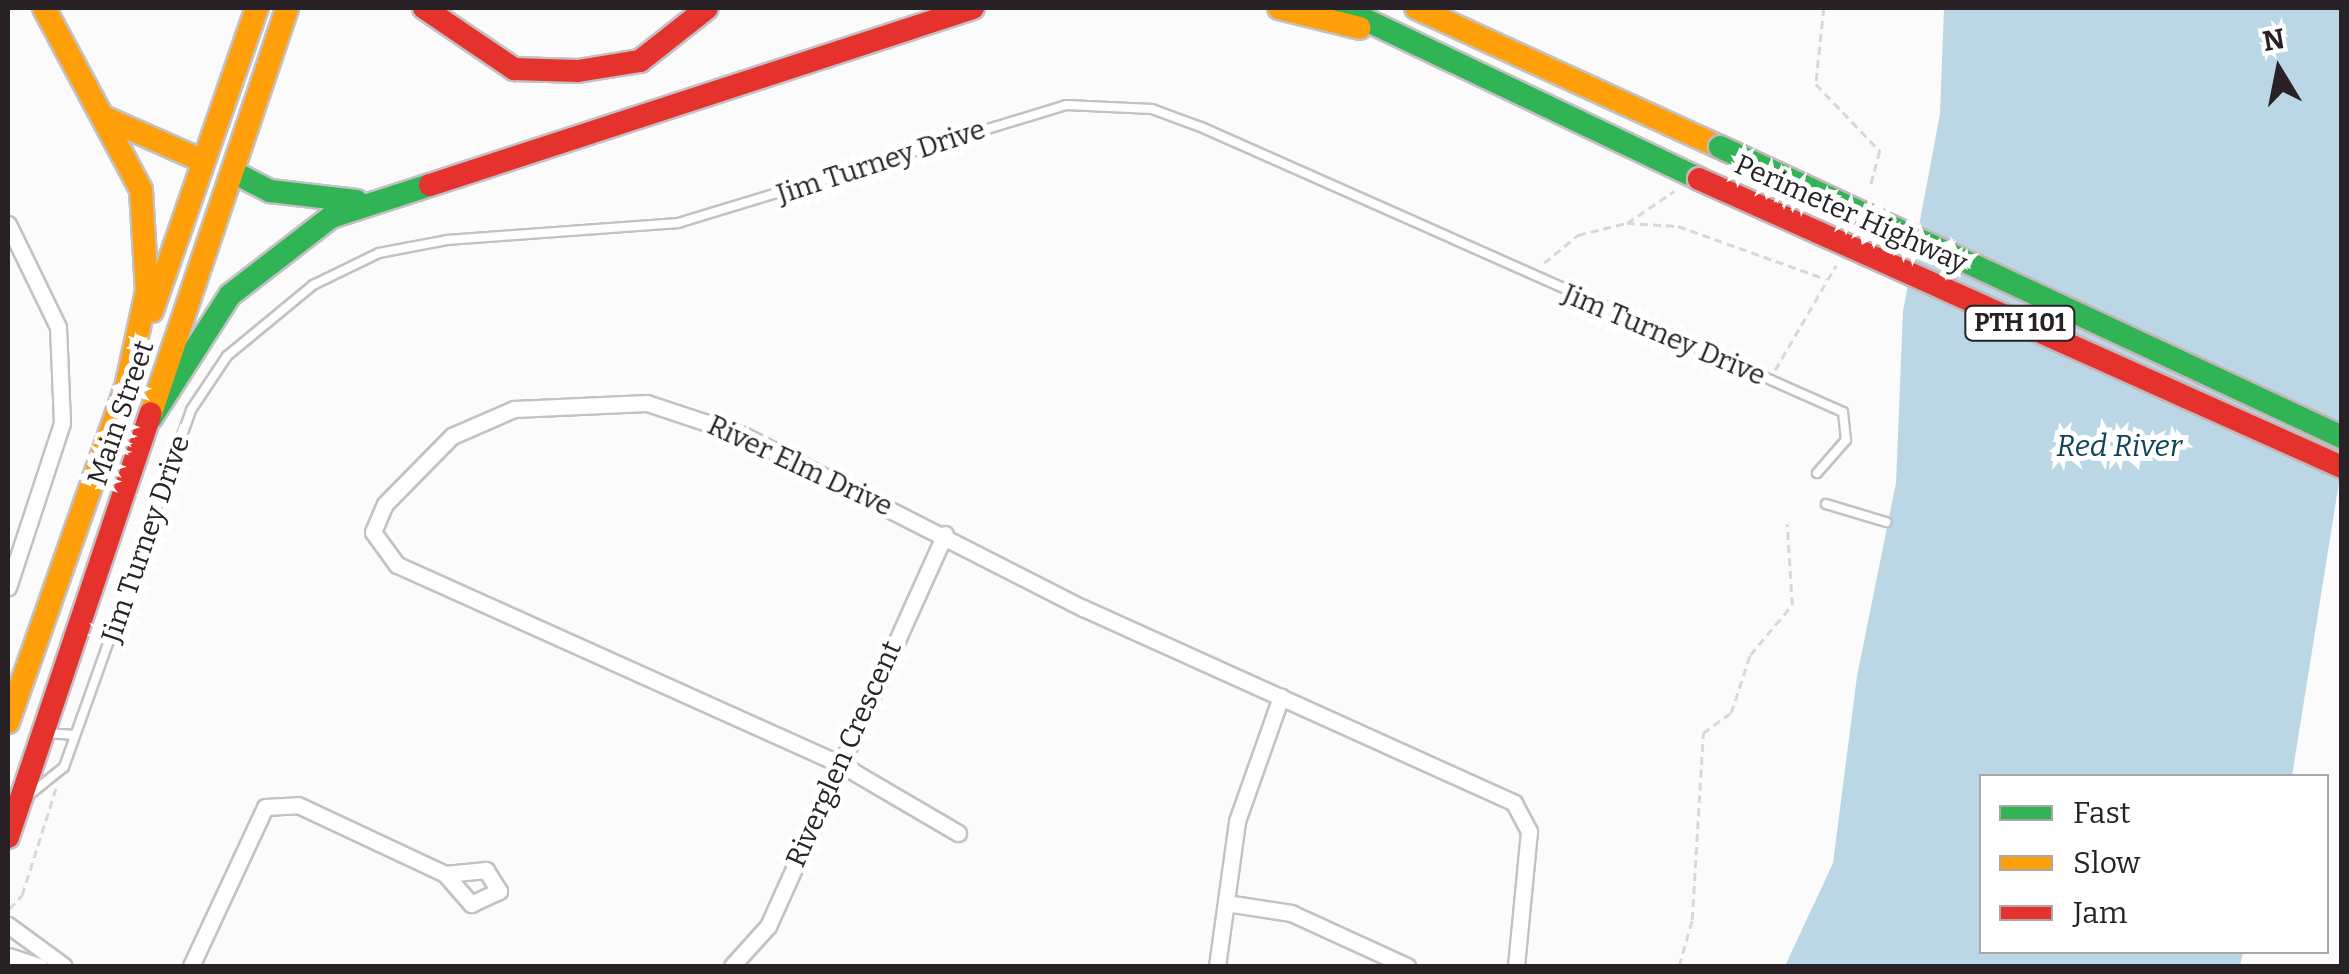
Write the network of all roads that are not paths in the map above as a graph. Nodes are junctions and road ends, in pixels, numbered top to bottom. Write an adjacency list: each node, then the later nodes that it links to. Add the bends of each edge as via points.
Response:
1 (44, 8): 11 (main road)
2 (257, 8): 12 (main road, Main Street)
3 (287, 8): 13 (main road, Main Street)
4 (424, 8): 5 (main road, via 514,69 578,71 640,61)
5 (708, 8)
6 (973, 8): 14 (main road)
7 (1279, 8): 10 (main road)
8 (1341, 8): 10 (main road, Perimeter Highway / PTH 101)
9 (1416, 8): 18 (main road, Perimeter Highway / PTH 101, bridge)
10 (1422, 44): 19 (main road, Perimeter Highway / PTH 101, bridge, via 1698,179)
11 (107, 118): 12 (main road); 16 (main road, via 141,190 149,241)
12 (204, 161): 16 (main road, Main Street)
13 (233, 172): 14 (main road, via 308,199); 17 (main road, Main Street)
14 (370, 201): 17 (main road, via 308,230 254,271 197,338)
15 (8, 224): 24 (street, via 58,326 62,423)
16 (126, 387): 26 (main road, Main Street)
17 (151, 418): 27 (main road, Main Street)
18 (2342, 437)
19 (2342, 467)
20 (1817, 474): 28 (lane, Jim Turney Drive, via 1846,440 1842,412 1201,127 1102,102 1030,113 678,222 379,253 266,317 191,410)
21 (1826, 504): 22 (lane)
22 (1886, 522)
23 (945, 534): 25 (street, River Elm Drive); 29 (street, Riverglen Crescent); 29 (street, River Elm Drive, via 743,435 647,403 602,400 477,421 413,469 386,504 374,532 397,565)
24 (8, 587)
25 (1281, 697): 34 (street, via 1237,821); 43 (street, River Elm Drive, via 1527,815)
26 (8, 722)
27 (44, 732): 28 (lane); 30 (main road, Main Street)
28 (75, 734): 30 (lane, Jim Turney Drive, via 56,776)
29 (838, 763): 31 (street); 40 (street, Riverglen Crescent, via 768,926)
30 (20, 802): 32 (main road, Main Street)
31 (958, 833)
32 (8, 837)
33 (446, 874): 39 (street, via 298,805 264,807)
34 (1226, 903): 41 (street); 42 (street, via 1291,914)
35 (8, 925): 38 (street)
36 (8, 956): 37 (street)
37 (39, 966)
38 (64, 966)
39 (190, 966)
40 (732, 966)
41 (1217, 966)
42 (1407, 966)
43 (1516, 966)

